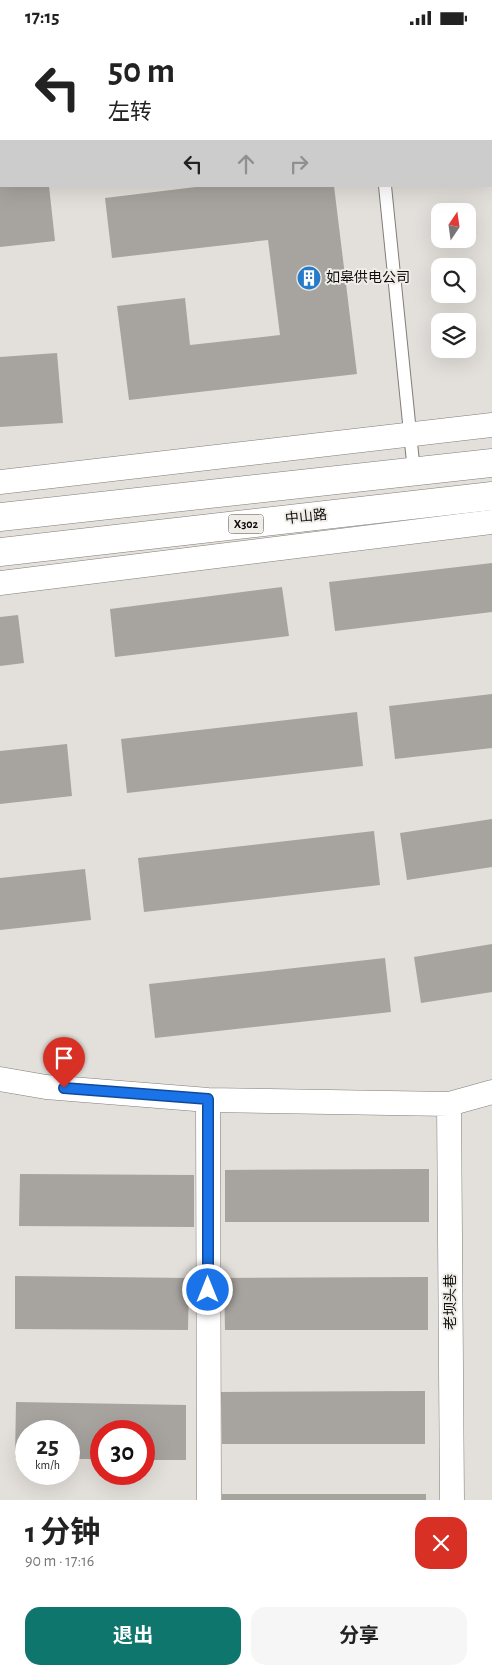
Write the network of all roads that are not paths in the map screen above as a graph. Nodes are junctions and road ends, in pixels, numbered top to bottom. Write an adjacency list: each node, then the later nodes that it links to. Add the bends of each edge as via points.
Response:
1 (385, 187): 3 (lane)
2 (492, 425): 3 (street)
3 (409, 434): 5 (lane); 6 (street)
4 (492, 463): 5 (main road)
5 (414, 472): 8 (main road)
6 (0, 482)
7 (492, 496): 10 (main road, 中山路 / X302)
8 (0, 517)
9 (492, 522): 11 (street)
10 (0, 552)
11 (0, 583)
12 (0, 1079): 14 (street, via 46,1087)
13 (492, 1092): 15 (street)
14 (208, 1099): 15 (street); 16 (street)
15 (450, 1104): 17 (street, 老坝头巷)
16 (209, 1500)
17 (452, 1500)

